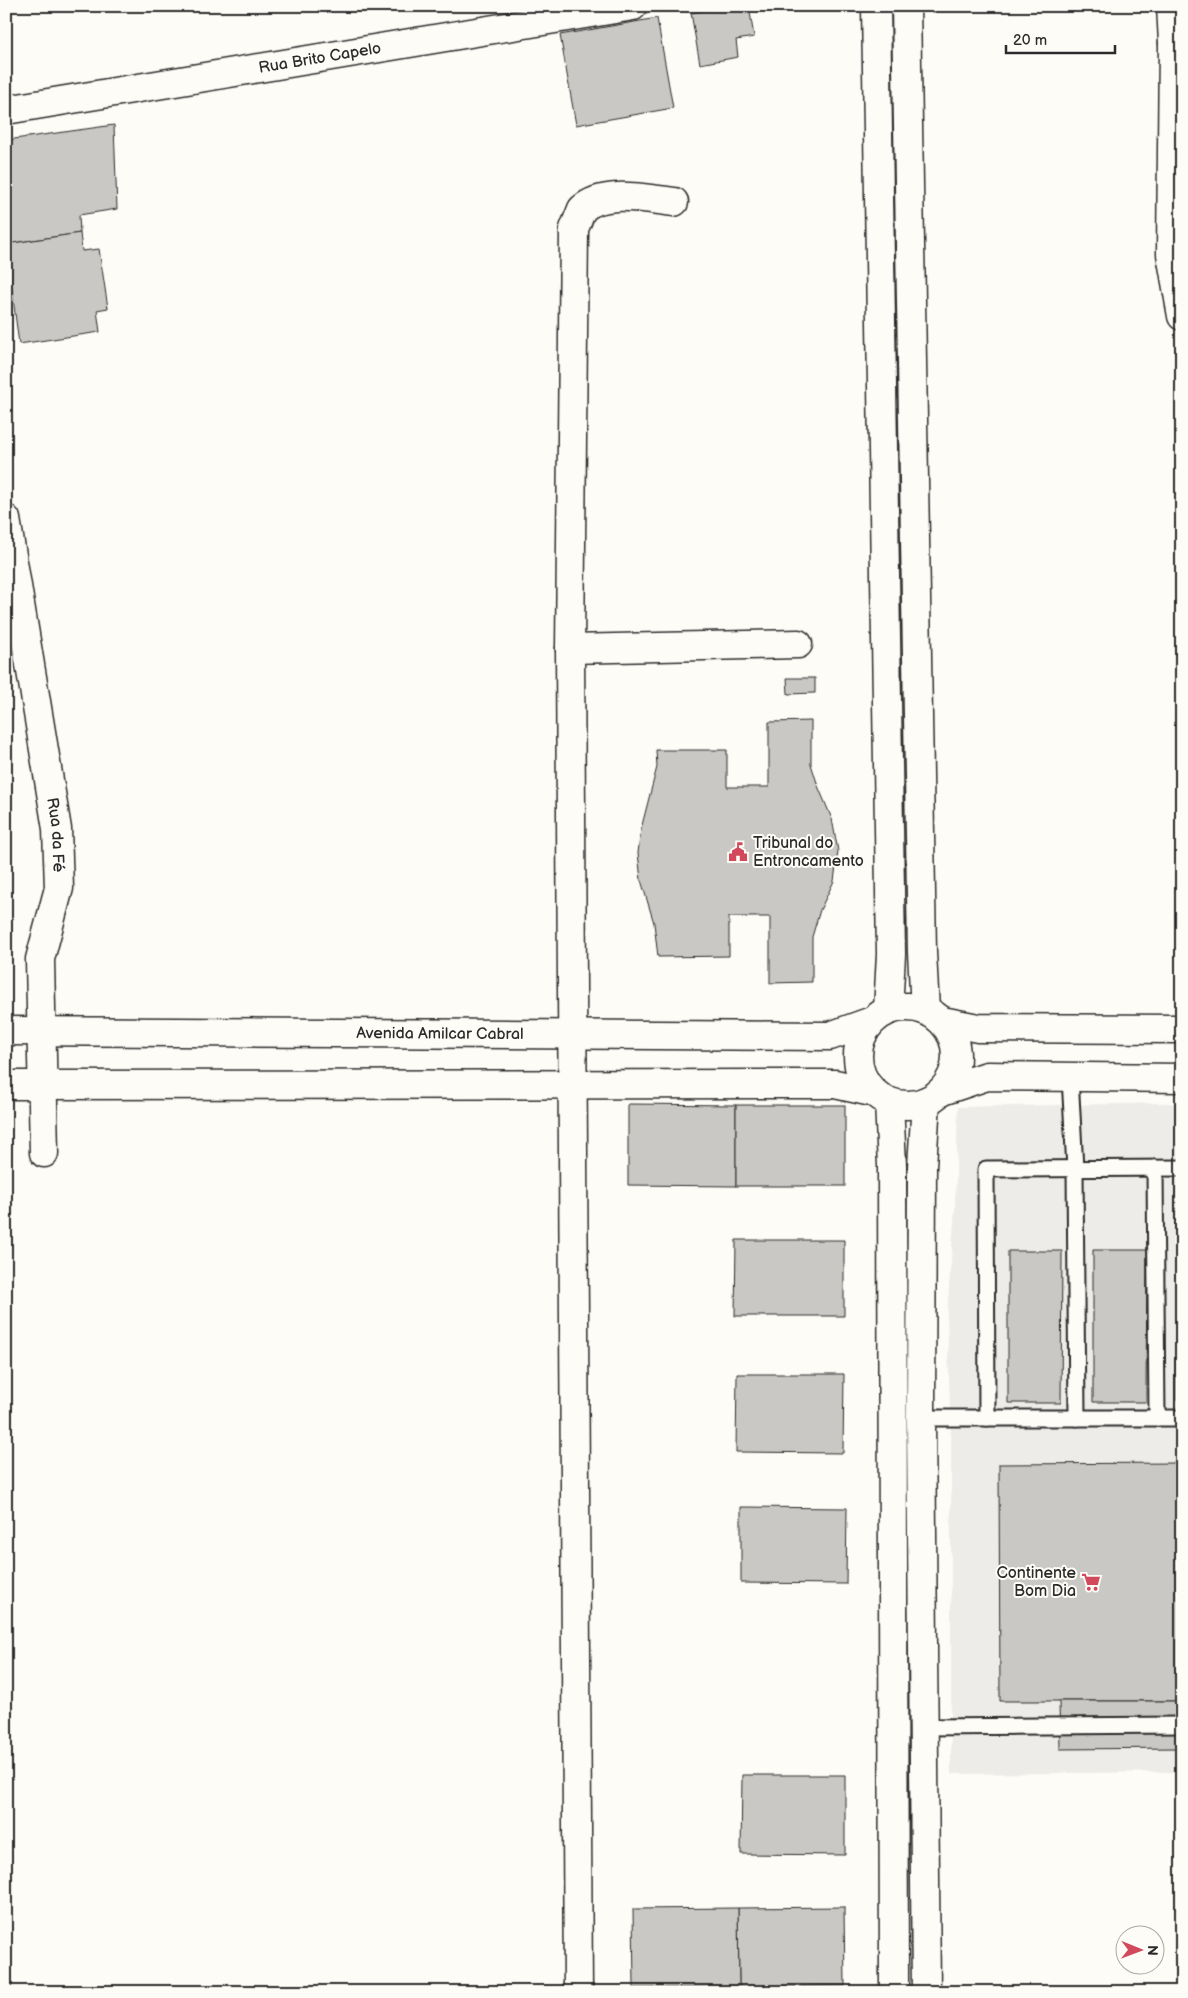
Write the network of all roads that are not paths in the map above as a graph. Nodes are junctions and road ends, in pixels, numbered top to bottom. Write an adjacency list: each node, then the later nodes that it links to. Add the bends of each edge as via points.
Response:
1 (633, 6): 5 (street, Rua Brito Capelo)
2 (876, 6): 14 (street, via 891,954)
3 (906, 6): 13 (street, via 922,952)
4 (1171, 6): 6 (street)
5 (555, 12): 7 (street, Rua Brito Capelo)
6 (1178, 43): 9 (street, via 1171,254)
7 (6, 110)
8 (674, 202): 12 (street, via 604,199 582,209 574,229)
9 (1182, 316)
10 (6, 519): 16 (street, Rua da Fé, via 57,829 59,888 40,959)
11 (798, 644): 12 (street)
12 (570, 649): 18 (street)
13 (934, 1015): 14 (street, via 900,1007); 15 (street, via 978,1028); 24 (street, via 950,1033 956,1048 956,1063 951,1078)
14 (880, 1016): 18 (street, Avenida Amilcar Cabral, via 830,1036); 25 (street, via 863,1034 858,1064 864,1079)
15 (1182, 1029)
16 (42, 1030): 17 (street, Avenida Amilcar Cabral); 18 (street, Avenida Amilcar Cabral); 22 (street, Rua da Fé)
17 (6, 1031)
18 (572, 1034): 21 (street)
19 (1070, 1077): 20 (street); 24 (street, via 987,1076); 29 (lane)
20 (1182, 1078)
21 (574, 1083): 22 (street); 25 (street, via 835,1084); 37 (street)
22 (42, 1084): 23 (street); 26 (street, Rua da Fé)
23 (6, 1085)
24 (934, 1096): 25 (street, via 914,1105); 30 (street, via 922,1167)
25 (880, 1097): 38 (street, via 892,1166)
26 (44, 1153)
27 (1156, 1168): 28 (lane); 29 (lane); 33 (lane)
28 (1182, 1168)
29 (1075, 1169): 31 (lane, via 986,1169); 32 (lane)
30 (921, 1418): 31 (lane); 36 (street)
31 (987, 1418): 32 (lane)
32 (1076, 1418): 33 (lane)
33 (1157, 1418): 34 (lane)
34 (1182, 1418)
35 (1182, 1725): 36 (lane)
36 (924, 1726): 39 (street)
37 (578, 1992)
38 (894, 1992)
39 (926, 1992)

